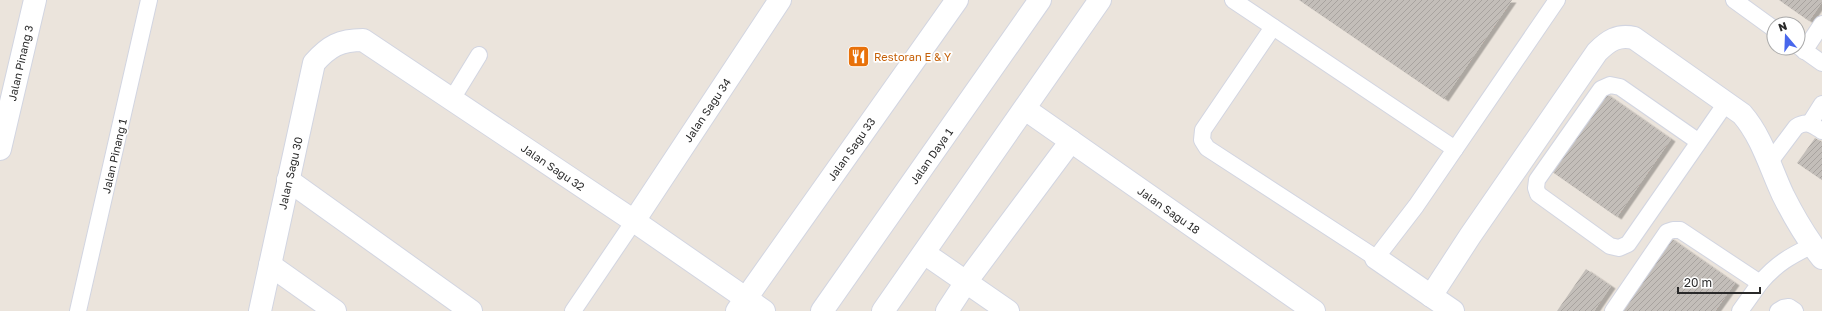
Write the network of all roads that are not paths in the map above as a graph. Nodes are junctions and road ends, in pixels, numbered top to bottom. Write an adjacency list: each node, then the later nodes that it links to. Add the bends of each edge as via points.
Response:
1 (35, 0): 25 (street, Jalan Pinang 3)
2 (149, 0): 38 (lane, Jalan Pinang 1)
3 (780, 0): 29 (street, Jalan Sagu 34)
4 (957, 0): 37 (street, Jalan Sagu 33)
5 (1040, 0): 44 (street, Jalan Daya 1)
6 (1100, 0): 21 (street)
7 (1233, 0): 12 (lane)
8 (1557, 0): 26 (lane)
9 (1734, 0): 10 (lane)
10 (1766, 23)
11 (1822, 24): 13 (lane)
12 (1273, 27): 26 (lane); 32 (lane, via 1203,130 1202,140 1207,148)
13 (1806, 42)
14 (337, 44): 18 (street, Jalan Sagu 32, via 363,40); 28 (street, Jalan Sagu 30, via 324,52 314,64)
15 (1806, 52): 17 (lane)
16 (479, 54): 18 (lane)
17 (1822, 63)
18 (452, 99): 29 (street, Jalan Sagu 32)
19 (1726, 103): 24 (lane); 27 (street, via 1742,114 1751,125); 36 (street, via 1634,38 1625,36 1605,44 1597,52)
20 (1822, 104): 22 (lane)
21 (1025, 109): 23 (street, Jalan Sagu 18); 31 (street)
22 (1816, 127): 27 (lane, via 1802,124 1796,127)
23 (1071, 141): 34 (street); 48 (street, Jalan Sagu 18)
24 (1699, 142): 24 (lane, via 1628,244 1619,248 1610,246 1538,194 1536,188 1538,180 1601,89 1610,85 1620,87)
25 (0, 149)
26 (1455, 149): 32 (lane)
27 (1769, 163): 30 (street, via 1790,209)
28 (288, 180): 33 (street, Jalan Sagu 30); 41 (street)
29 (634, 221): 37 (street, Jalan Sagu 32); 42 (lane)
30 (1817, 252): 35 (lane, via 1785,259 1772,268)
31 (924, 253): 34 (street); 45 (street)
32 (1376, 258): 36 (street)
33 (270, 265): 39 (street, Jalan Sagu 30); 40 (street)
34 (966, 282): 46 (street); 47 (street)
35 (1760, 283): 50 (lane, via 1680,230 1673,230 1666,232); 51 (lane)
36 (1431, 296): 49 (street)
37 (741, 305): 43 (street, Jalan Sagu 32)
38 (78, 311)
39 (260, 311)
40 (335, 311)
41 (471, 311)
42 (573, 311)
43 (764, 311)
44 (822, 311)
45 (884, 311)
46 (947, 311)
47 (1008, 311)
48 (1314, 311)
49 (1453, 311)
50 (1613, 311)
51 (1740, 311)
52 (1778, 311): 53 (lane, via 1789,307)
53 (1794, 311)

